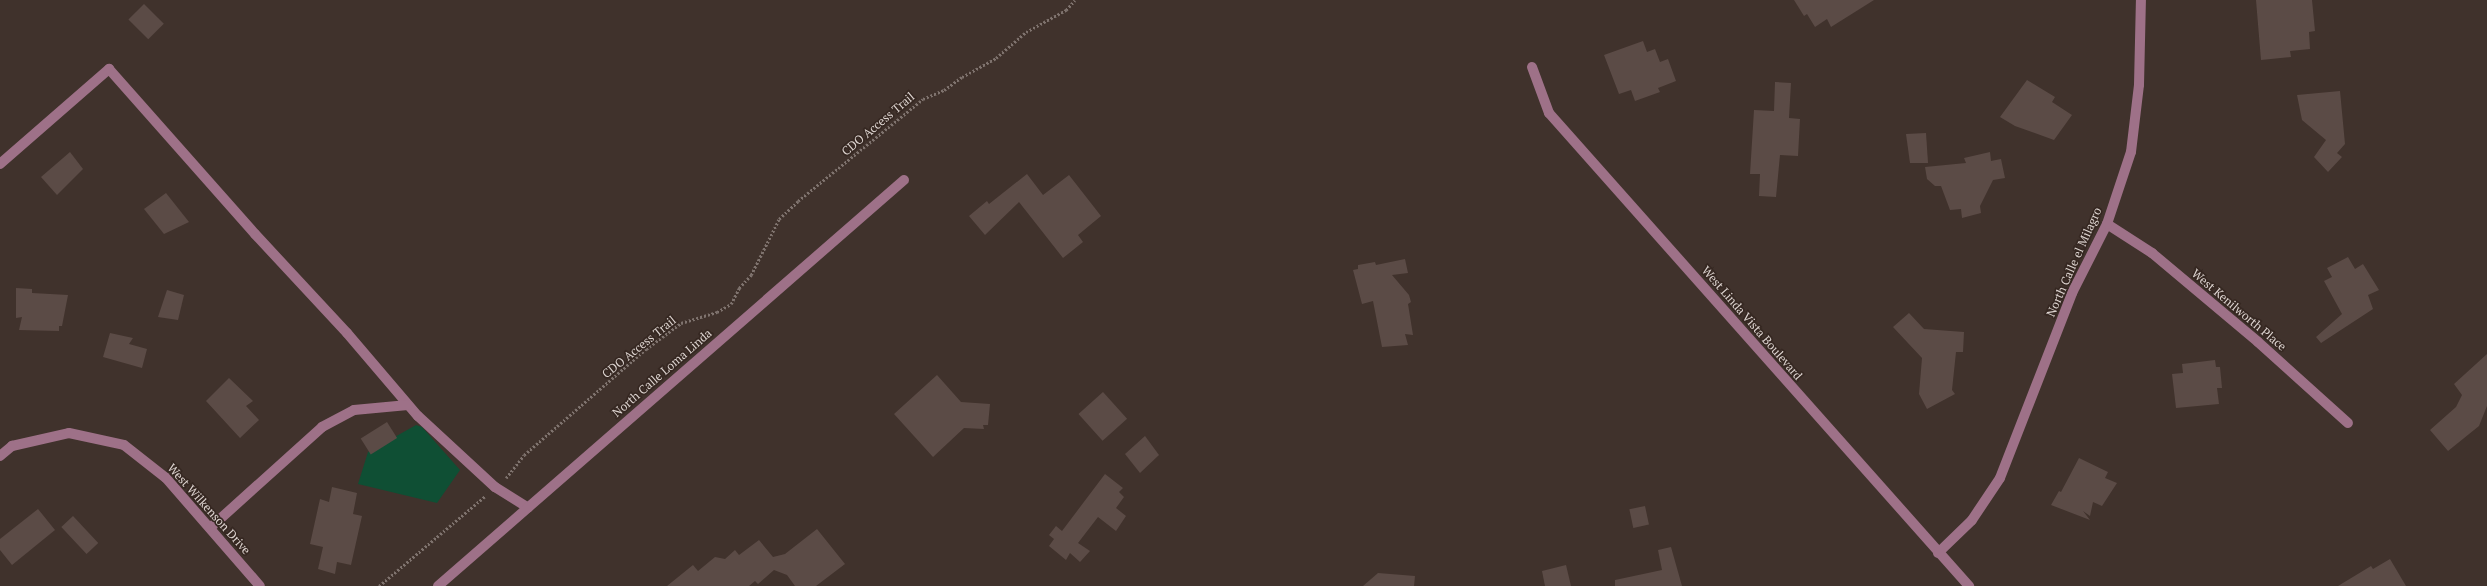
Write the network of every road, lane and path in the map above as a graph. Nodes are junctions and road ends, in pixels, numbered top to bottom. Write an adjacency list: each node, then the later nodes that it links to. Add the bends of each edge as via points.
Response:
1 (1076, 0): 10 (path, CDO Access Trail, via 1066,10 1021,36 996,58 944,90 922,99 798,201 780,219 751,275 739,288 731,304 717,312 681,323 646,350 524,455 510,475)
2 (2141, 0): 6 (street, North Calle el Milagro, via 2139,85 2131,152)
3 (1532, 67): 13 (street, West Linda Vista Boulevard, via 1549,113)
4 (0, 164): 7 (street, via 109,69 255,234 347,333)
5 (904, 180): 11 (street, North Calle Loma Linda)
6 (2107, 224): 8 (street, West Kenilworth Place, via 2152,253); 13 (street, North Calle el Milagro, via 2072,293 2000,478 1972,520)
7 (408, 405): 10 (street); 12 (street, via 354,410 322,427)
8 (2348, 422)
9 (0, 456): 12 (street, West Wilkenson Drive, via 12,446 69,433 124,446 166,478)
10 (495, 487): 11 (street); 15 (path, CDO Access Trail)
11 (528, 508): 16 (street, North Calle Loma Linda)
12 (210, 528): 14 (street, West Wilkenson Drive)
13 (1938, 553): 17 (street, West Linda Vista Boulevard)
14 (260, 586)
15 (379, 586)
16 (438, 586)
17 (1969, 586)

